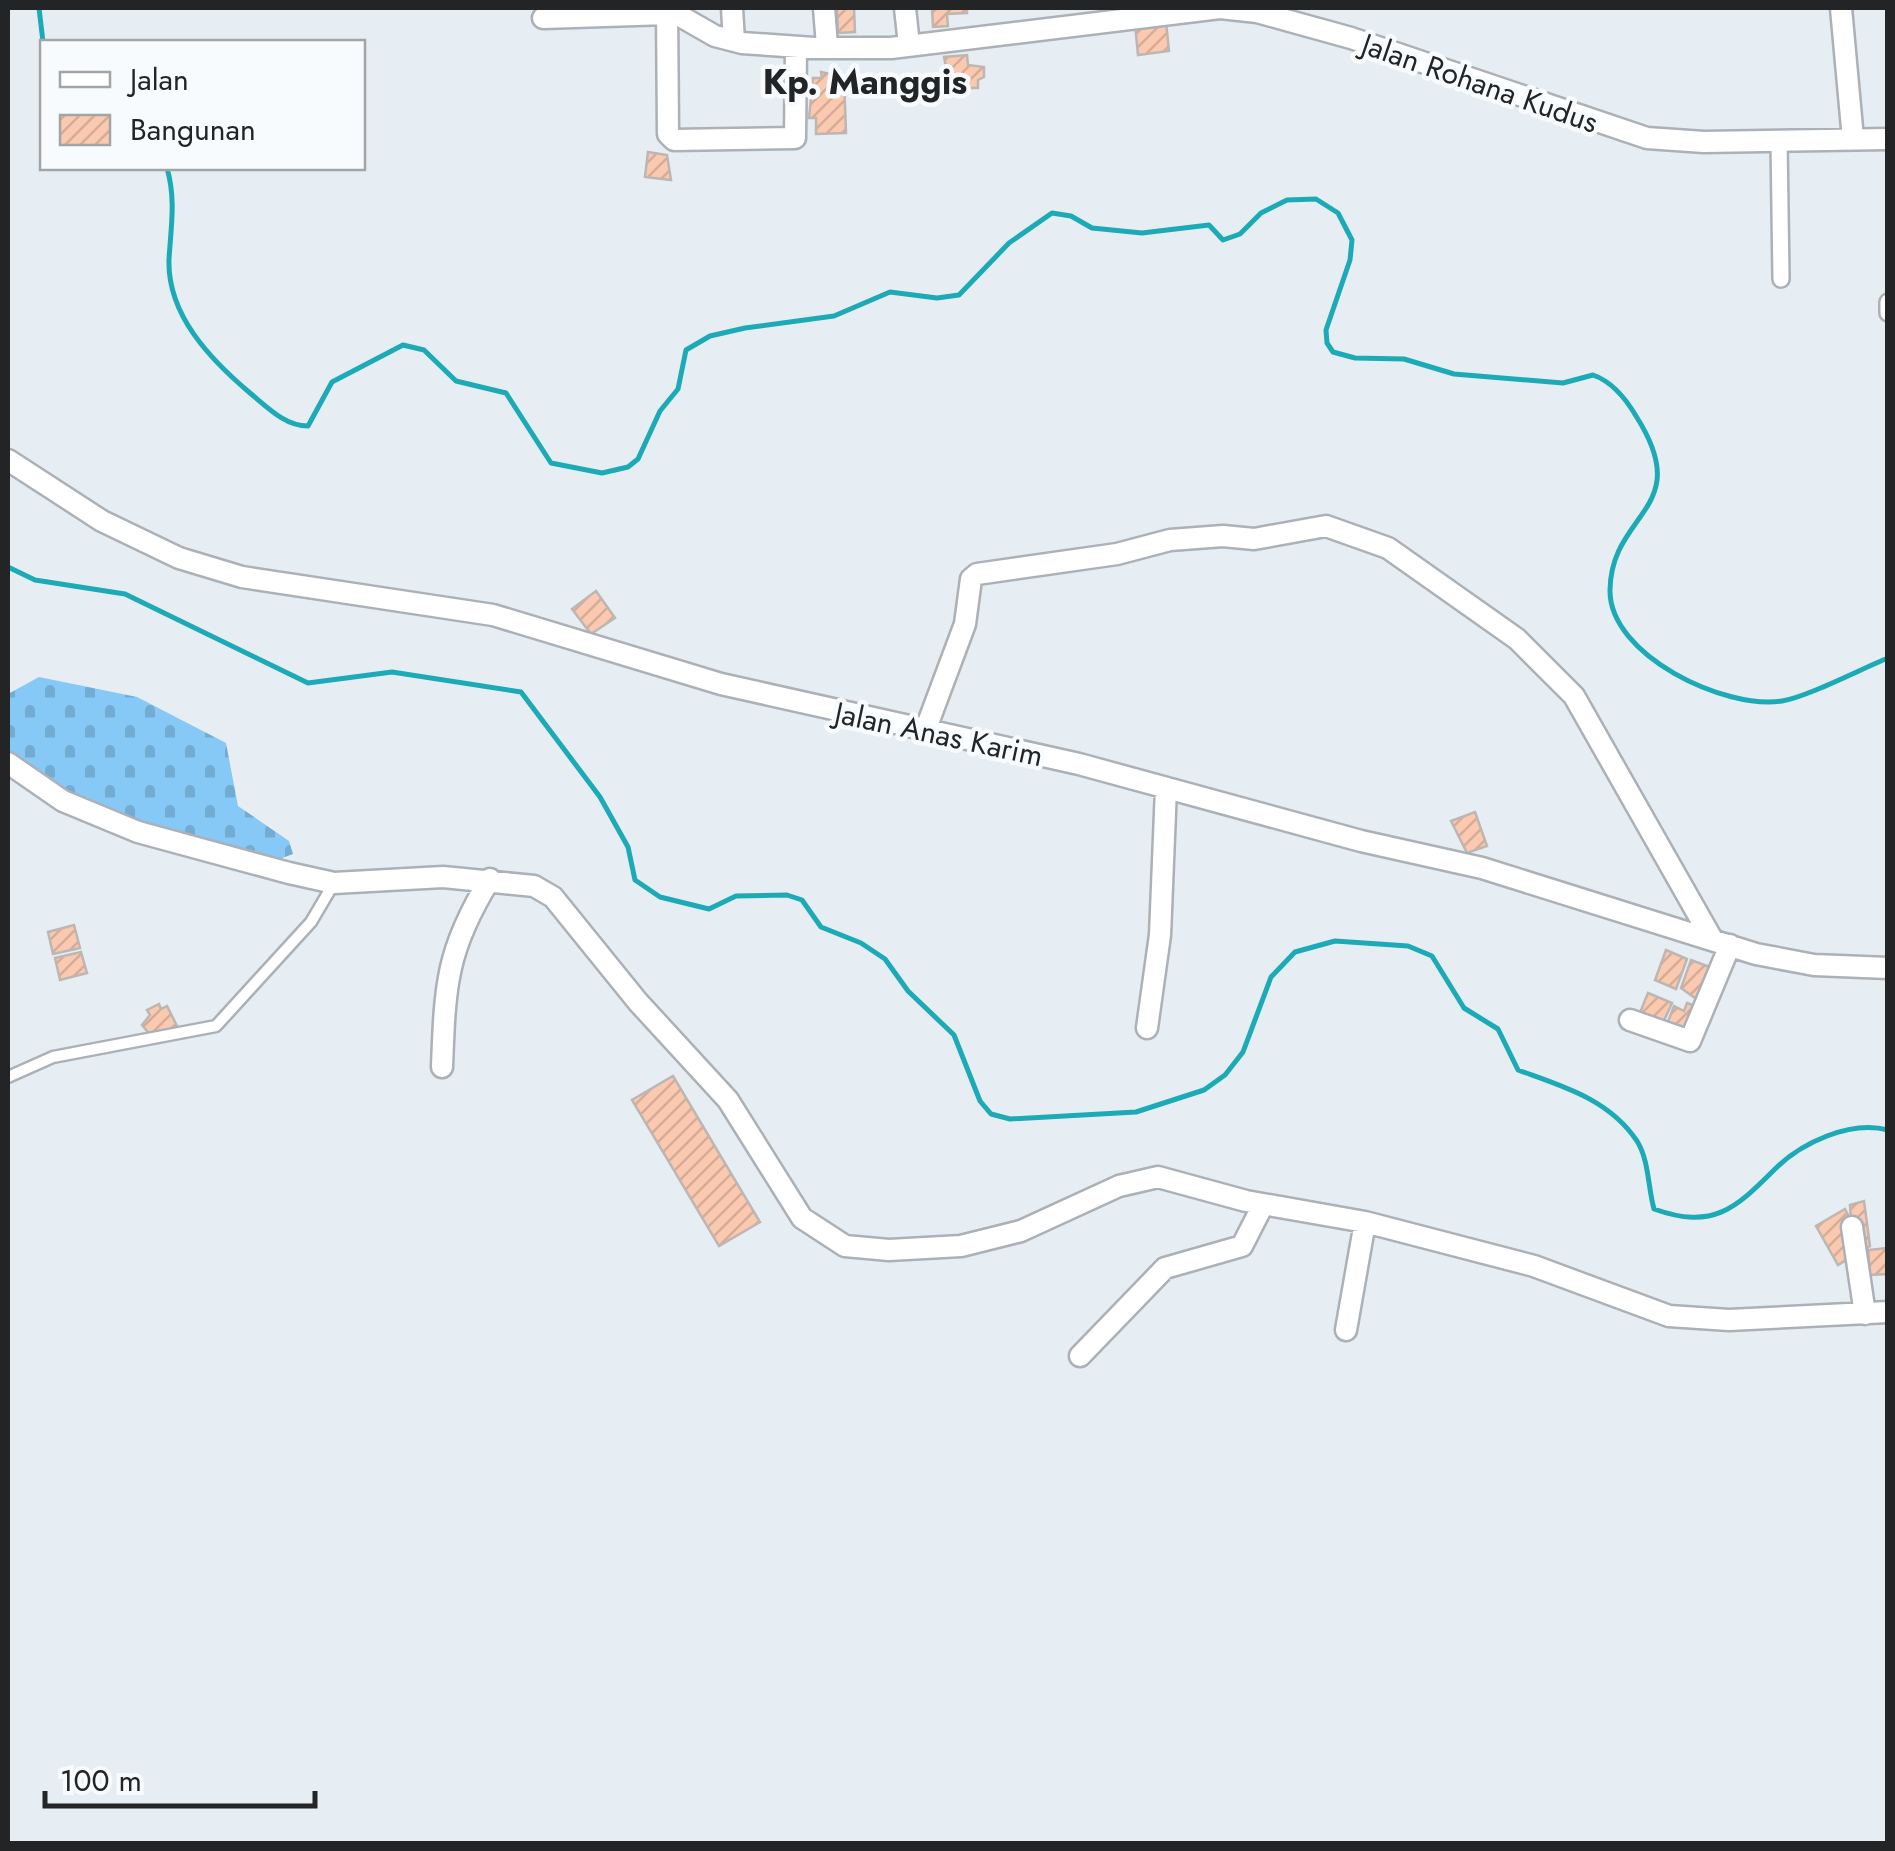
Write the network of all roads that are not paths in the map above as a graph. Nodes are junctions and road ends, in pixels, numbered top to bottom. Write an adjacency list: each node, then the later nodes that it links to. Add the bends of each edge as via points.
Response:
1 (732, 8): 9 (street)
2 (824, 8): 11 (street)
3 (904, 8): 10 (street)
4 (1220, 8): 7 (street, Jalan Rohana Kudus); 15 (street, Jalan Rohana Kudus, via 1351,38 1647,138)
5 (1841, 8): 13 (street)
6 (667, 10): 8 (street); 9 (street, Jalan Rohana Kudus); 12 (street, via 668,134 678,142 796,138)
7 (1134, 12): 10 (street, Jalan Rohana Kudus)
8 (542, 18)
9 (734, 41): 12 (street, Jalan Rohana Kudus)
10 (909, 45): 11 (street, Jalan Rohana Kudus)
11 (827, 46): 12 (street, Jalan Rohana Kudus)
12 (796, 47)
13 (1853, 139): 14 (street, Jalan Rohana Kudus); 15 (street, Jalan Rohana Kudus)
14 (1888, 139)
15 (1780, 140): 16 (street)
16 (1781, 279)
17 (1888, 302): 18 (street)
18 (1888, 313)
19 (8, 460): 20 (street, Jalan Anas Karim, via 102,522 178,558 242,577 493,615 722,684)
20 (925, 731): 22 (street, Jalan Anas Karim); 25 (street, via 977,574 1170,540 1254,540 1331,526 1388,548 1443,583 1517,639 1574,696)
21 (8, 763): 24 (street, via 63,801 138,832)
22 (1166, 788): 25 (street, Jalan Anas Karim, via 1482,868); 28 (street, via 1160,935)
23 (490, 879): 24 (street); 29 (street, via 454,945 444,993); 31 (street, via 534,886 553,898 728,1100 802,1218 845,1246 962,1246 1021,1231 1119,1186 1158,1177)
24 (334, 883): 30 (lane, via 311,922 216,1026 52,1057)
25 (1721, 942): 26 (street, Jalan Anas Karim, via 1814,964); 27 (street, via 1690,1040)
26 (1888, 968)
27 (1630, 1020)
28 (1147, 1028)
29 (442, 1067)
30 (8, 1077)
31 (1264, 1204): 32 (street); 37 (street, via 1242,1246 1166,1268)
32 (1365, 1222): 35 (street, via 1534,1266 1668,1316); 36 (street)
33 (1852, 1227): 35 (street)
34 (1888, 1312): 35 (street)
35 (1865, 1314)
36 (1346, 1330)
37 (1080, 1356)

